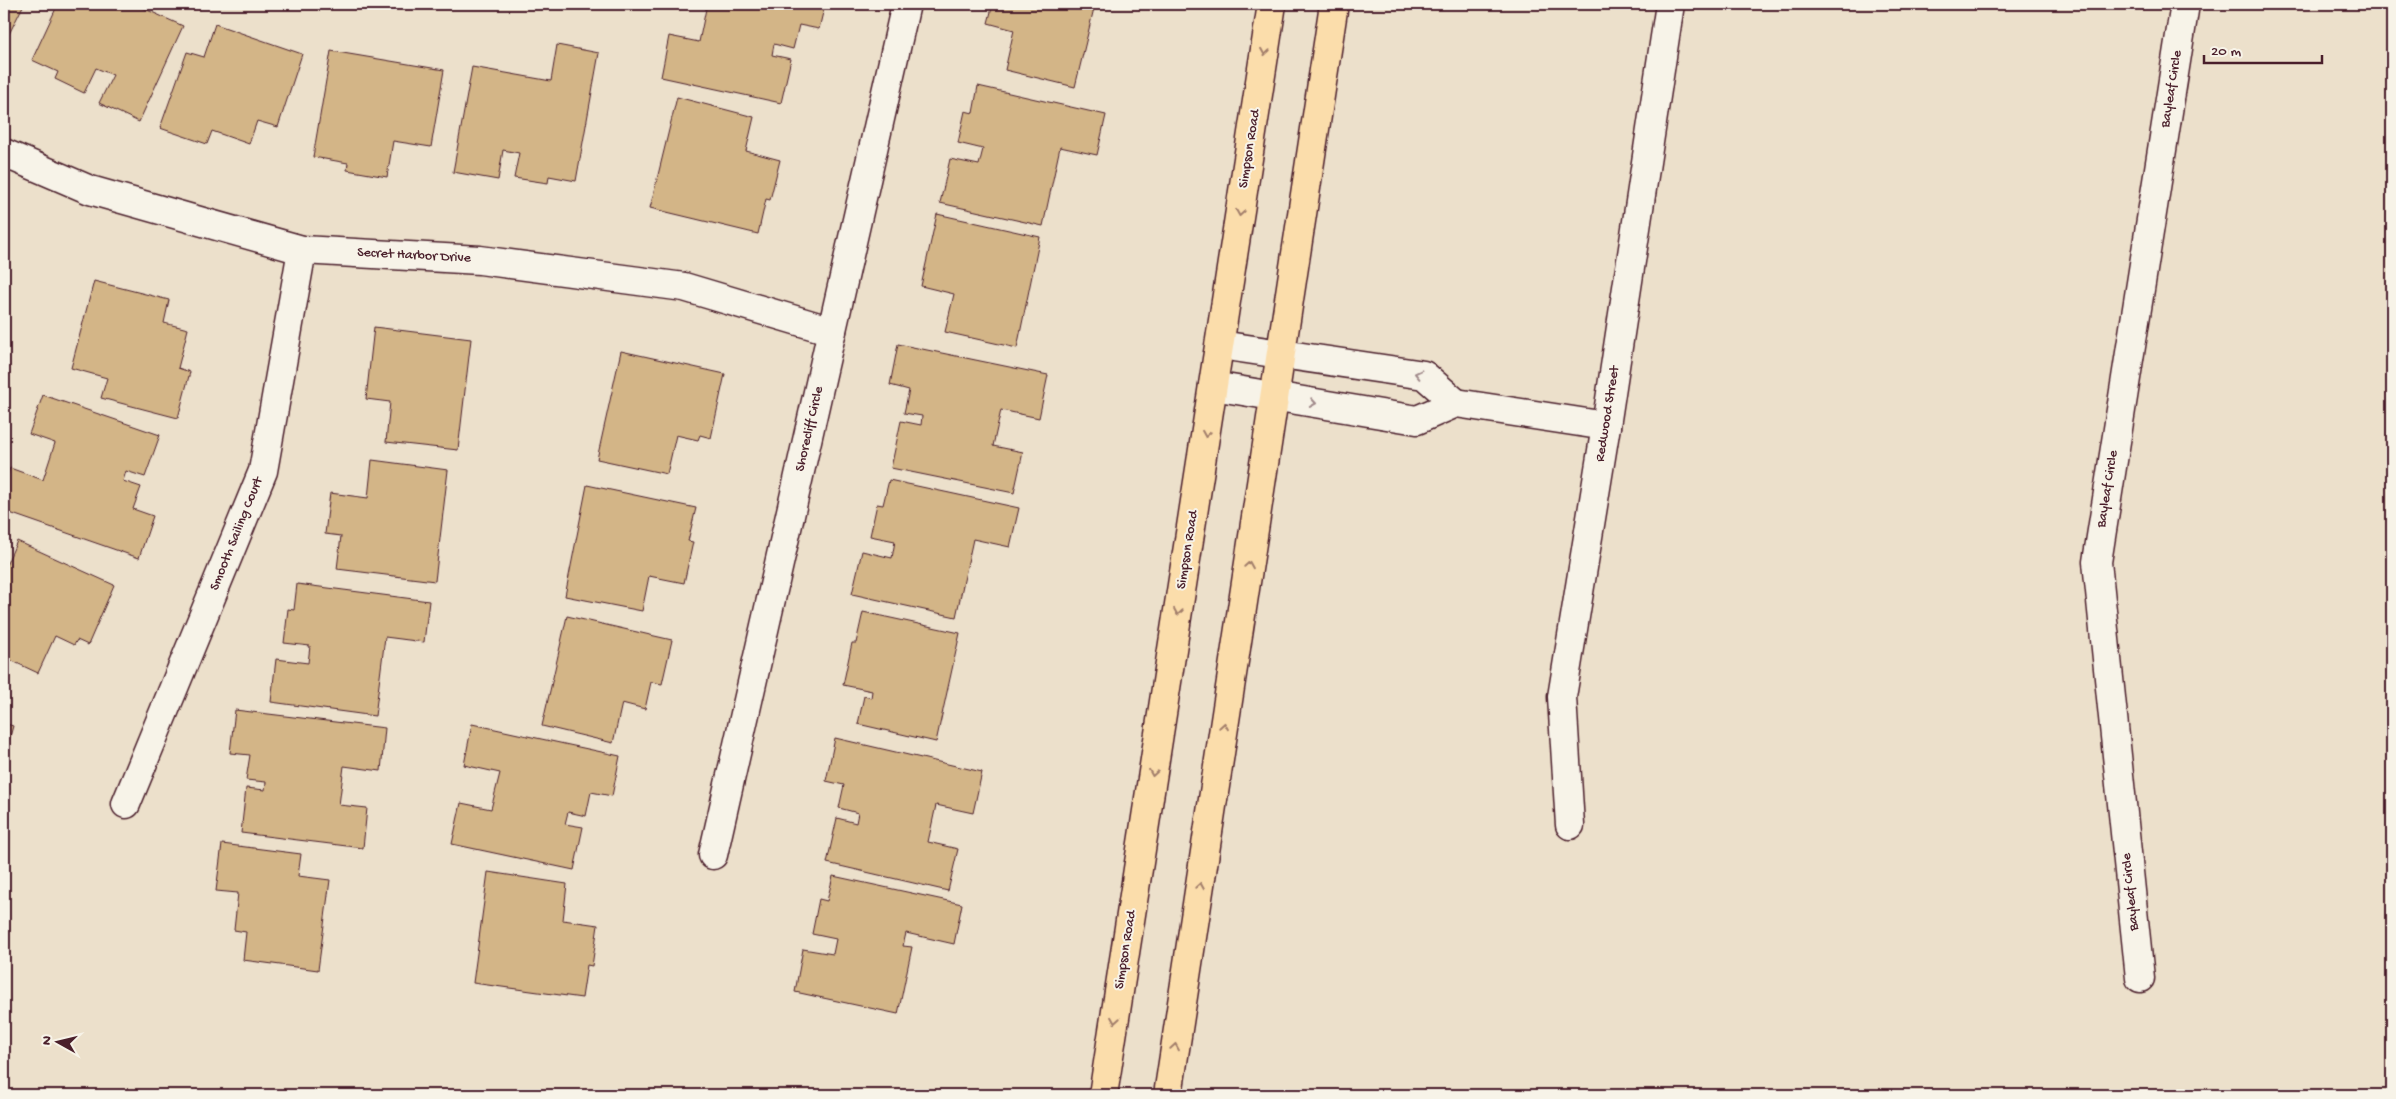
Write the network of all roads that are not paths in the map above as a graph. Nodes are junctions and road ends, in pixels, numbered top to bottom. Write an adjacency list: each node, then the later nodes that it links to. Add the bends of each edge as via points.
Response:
1 (906, 4): 8 (street, Shorecliff Circle)
2 (1272, 4): 9 (main road, Simpson Road, one-way to 9)
3 (1334, 4): 10 (main road)
4 (1670, 4): 14 (street, Redwood Street)
5 (2185, 4): 18 (street, Bayleaf Circle, via 2097,562)
6 (4, 153): 7 (street, Secret Harbor Drive, via 90,190)
7 (302, 250): 8 (street, Secret Harbor Drive, via 480,260 684,288); 15 (street, Smooth Sailing Court, via 263,471)
8 (832, 331): 17 (street, Shorecliff Circle)
9 (1220, 345): 10 (street); 11 (main road, Simpson Road)
10 (1281, 354): 12 (main road); 13 (street, one-way to 10, via 1424,374)
11 (1214, 386): 12 (street); 19 (main road, Simpson Road, one-way to 19)
12 (1274, 397): 13 (street, one-way to 13, via 1417,420); 20 (main road, one-way to 12)
13 (1456, 403): 14 (street)
14 (1606, 426): 16 (street, Redwood Street, via 1562,697)
15 (126, 804)
16 (1570, 825)
17 (713, 855)
18 (2140, 978)
19 (1103, 1095)
20 (1168, 1095)

